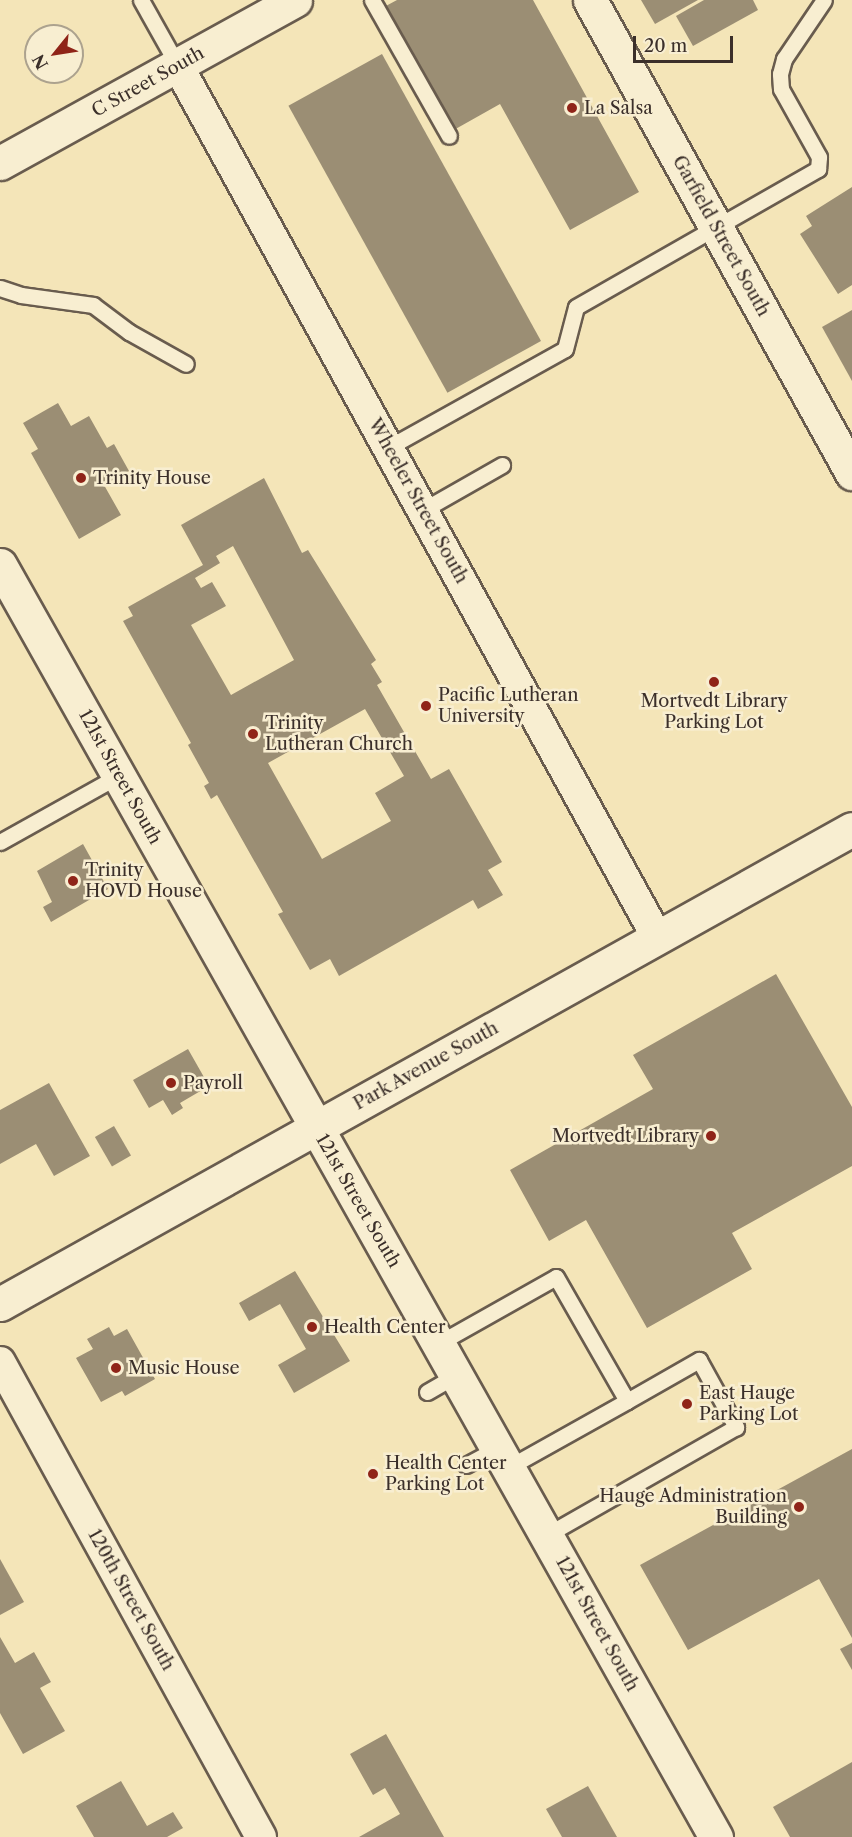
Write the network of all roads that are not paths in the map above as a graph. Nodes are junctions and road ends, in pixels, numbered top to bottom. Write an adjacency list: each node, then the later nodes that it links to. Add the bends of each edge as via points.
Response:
1 (141, 0): 6 (lane)
2 (295, 0): 6 (street, C Street South)
3 (372, 0): 7 (lane)
4 (590, 0): 9 (street, Garfield Street South)
5 (824, 0): 9 (lane, via 784,59 780,74 781,89 819,157 818,169)
6 (178, 66): 8 (street, C Street South); 12 (street, Wheeler Street South)
7 (449, 136)
8 (0, 163)
9 (716, 227): 12 (lane, via 576,307 565,349); 14 (street, Garfield Street South)
10 (0, 288): 11 (lane, via 21,295 93,305 129,332)
11 (186, 364)
12 (389, 447): 15 (street, Wheeler Street South)
13 (502, 465): 15 (lane)
14 (852, 473)
15 (423, 510): 20 (street, Wheeler Street South)
16 (0, 565): 17 (street, 121st Street South)
17 (120, 775): 19 (lane); 21 (street, 121st Street South)
18 (852, 828): 20 (street, Park Avenue South)
19 (0, 842)
20 (657, 937): 21 (street, Park Avenue South)
21 (316, 1127): 22 (street, Park Avenue South); 23 (street, 121st Street South)
22 (0, 1304)
23 (439, 1343): 25 (street, 121st Street South); 27 (lane, via 556,1277)
24 (0, 1362): 31 (street, 120th Street South)
25 (457, 1375): 26 (lane); 28 (street, 121st Street South)
26 (427, 1392)
27 (627, 1401): 28 (lane, via 540,1450); 30 (lane, via 699,1360 736,1426)
28 (503, 1457): 29 (lane); 30 (street, 121st Street South)
29 (466, 1465)
30 (548, 1535): 32 (street, 121st Street South)
31 (261, 1837)
32 (716, 1837)

